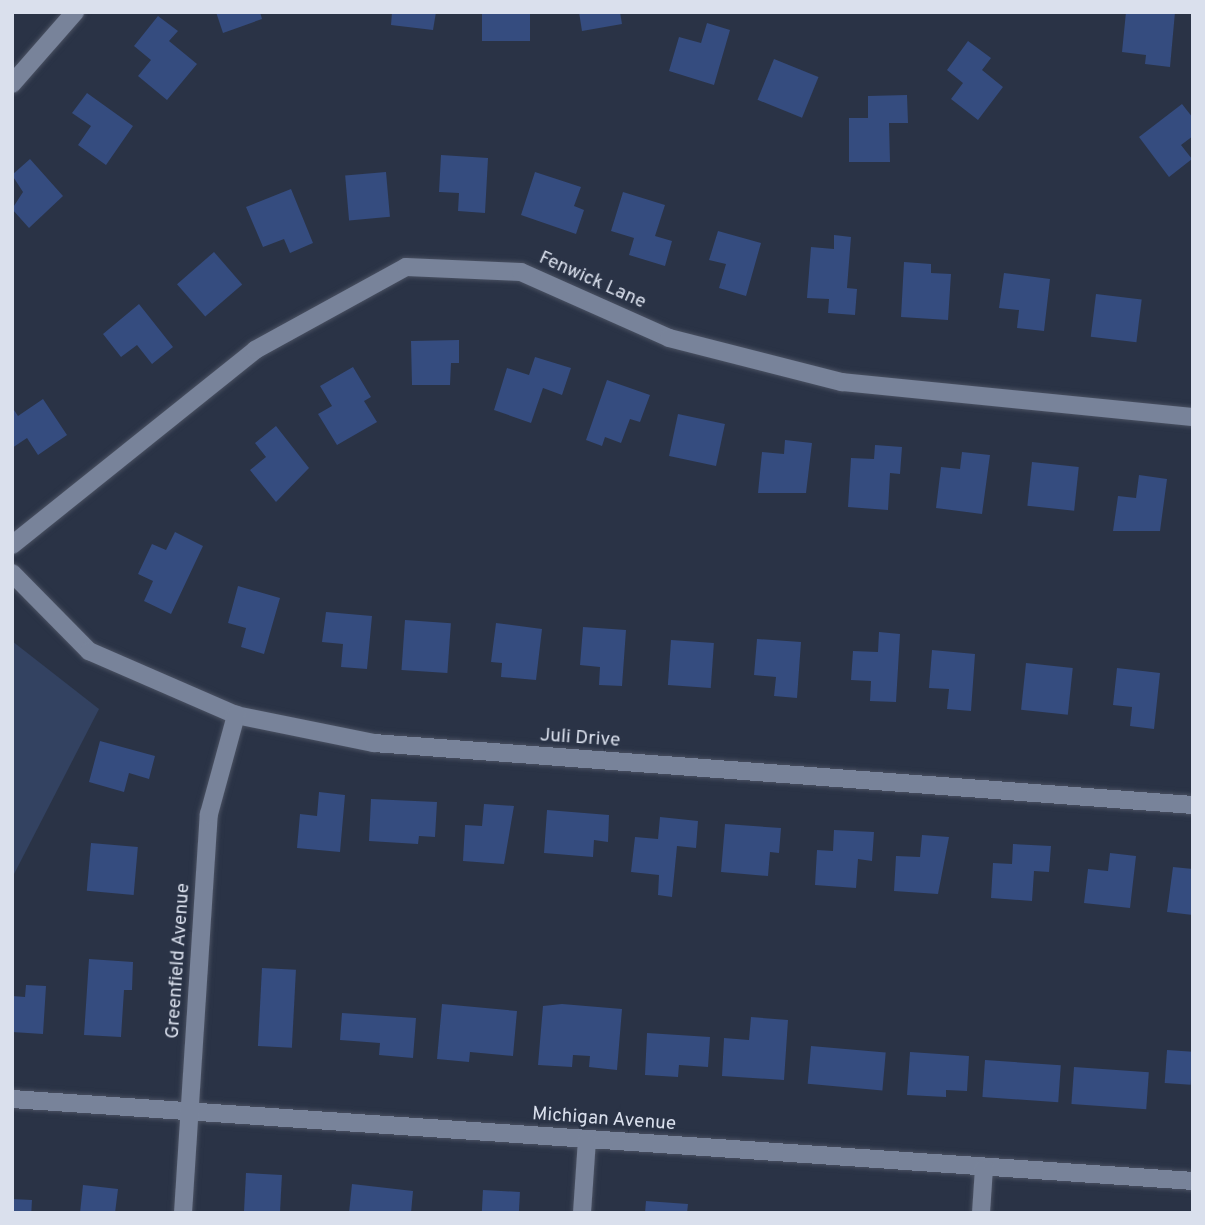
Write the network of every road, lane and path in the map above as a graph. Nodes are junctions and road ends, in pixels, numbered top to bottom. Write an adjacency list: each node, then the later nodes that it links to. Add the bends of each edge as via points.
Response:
1 (75, 12): 2 (street)
2 (12, 84)
3 (1193, 417): 4 (street, Fenwick Lane, via 842,382 669,338 521,272 406,267 255,350)
4 (12, 545)
5 (12, 573): 6 (street, Juli Drive, via 89,652)
6 (236, 715): 7 (street, Juli Drive, via 374,743); 9 (street, Greenfield Avenue, via 209,814)
7 (1193, 805)
8 (12, 1099): 9 (street, Michigan Avenue)
9 (190, 1110): 10 (street, Michigan Avenue); 13 (street, Greenfield Avenue)
10 (587, 1140): 11 (street, Michigan Avenue); 14 (street)
11 (984, 1168): 12 (street, Michigan Avenue); 15 (street)
12 (1193, 1181)
13 (183, 1213)
14 (582, 1213)
15 (981, 1213)

